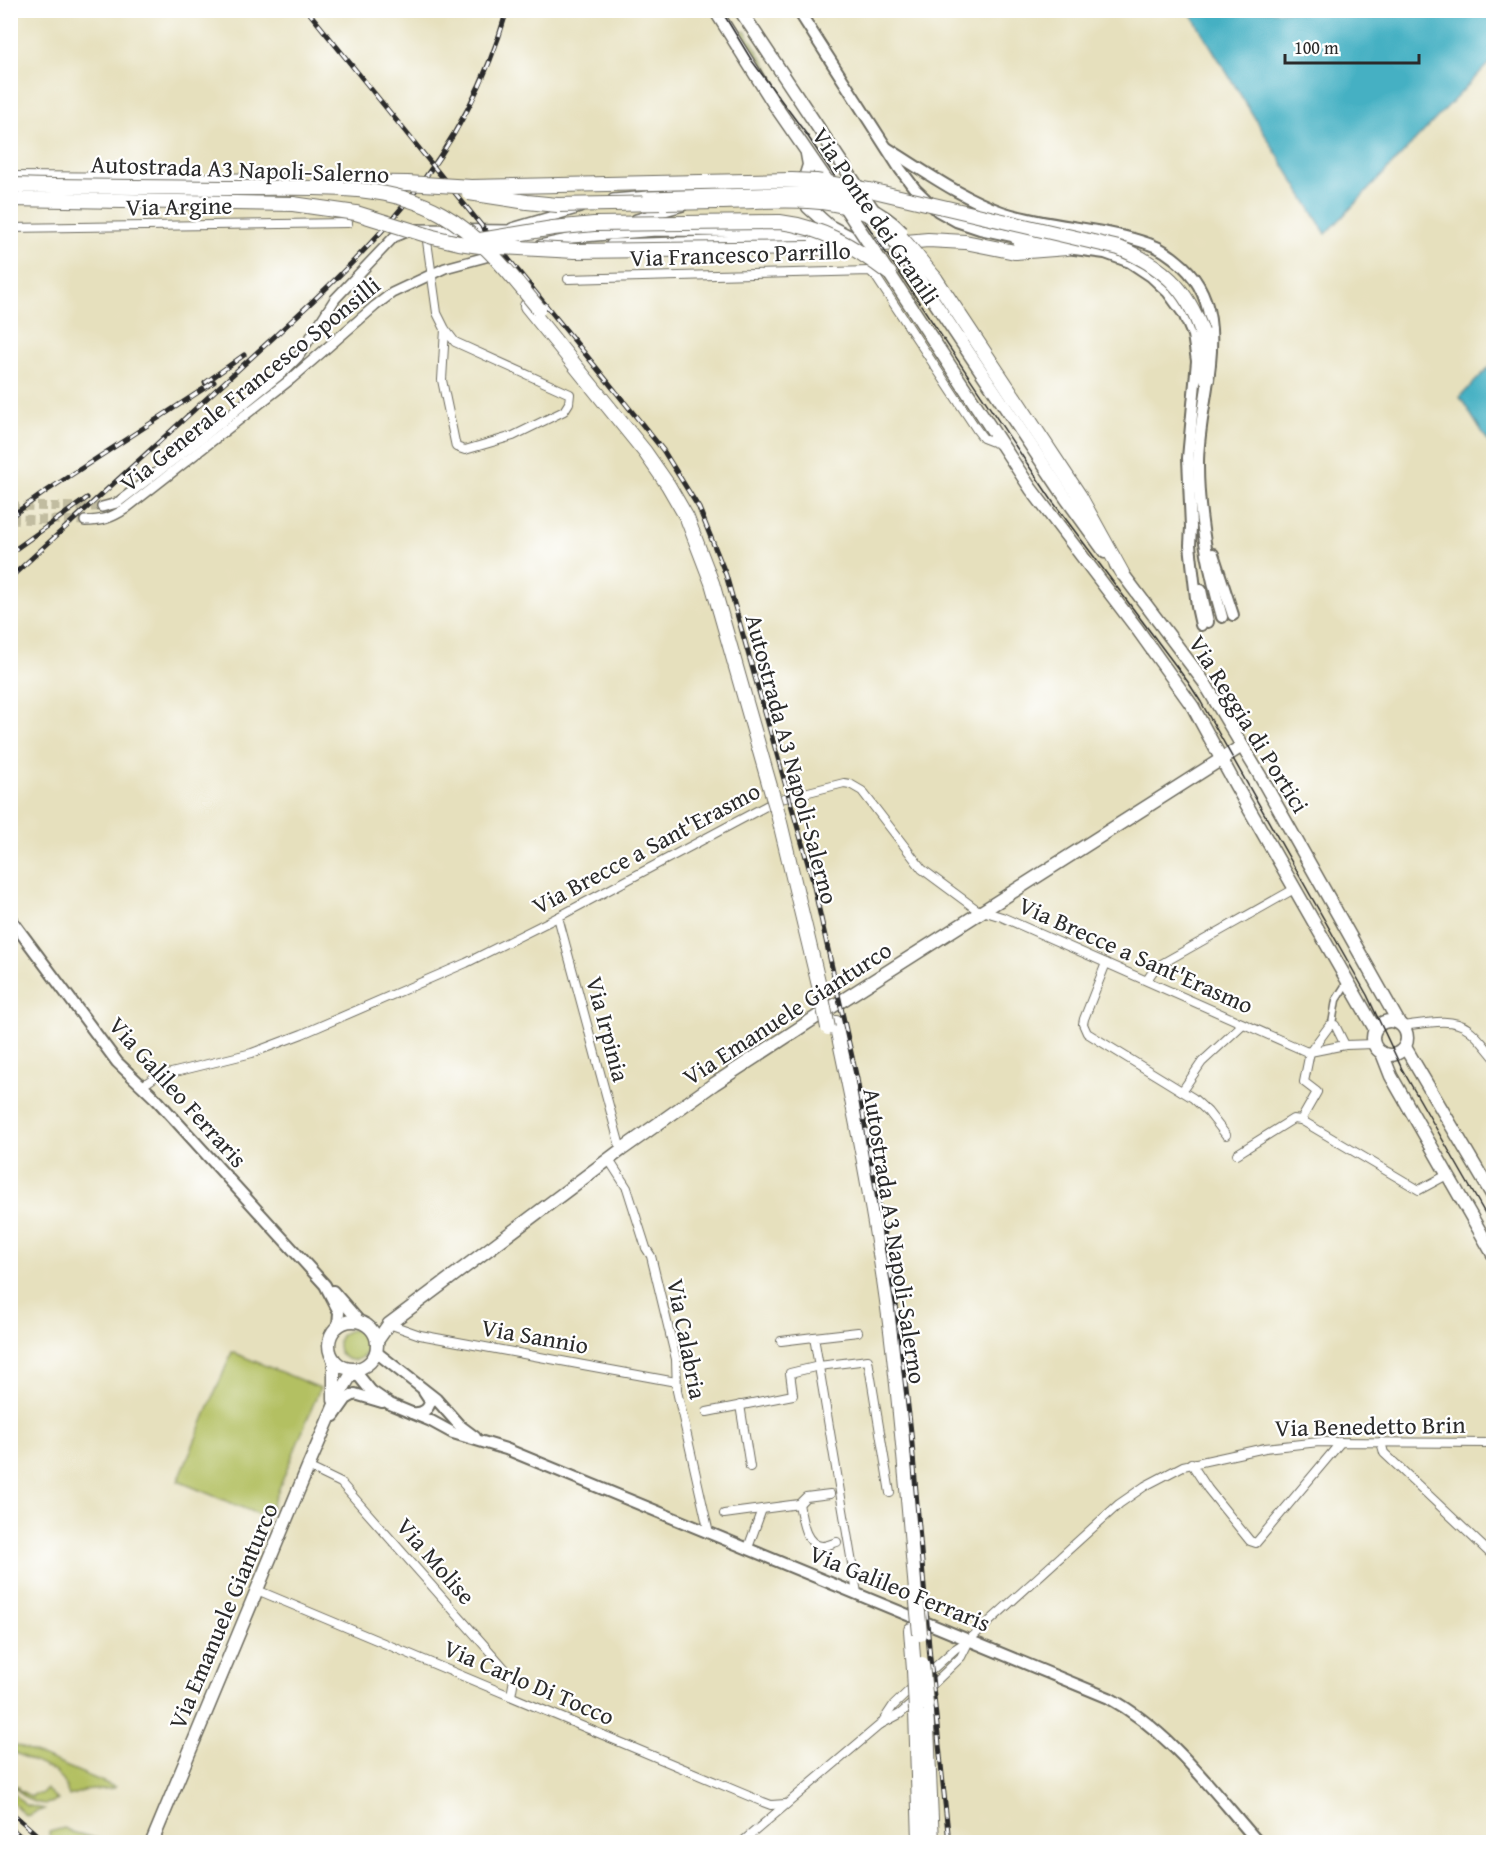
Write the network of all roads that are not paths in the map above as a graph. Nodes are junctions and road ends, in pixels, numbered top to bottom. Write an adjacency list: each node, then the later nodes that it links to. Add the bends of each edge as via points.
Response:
1 (715, 10): 5 (main road, Via Ponte dei Granili)
2 (740, 10): 34 (main road, Via Ponte dei Granili, bridge)
3 (798, 10): 4 (main road)
4 (884, 147): 14 (main road, via 961,193); 17 (main road, via 915,189 938,211)
5 (807, 152): 8 (main road, via 809,165); 28 (main road, Via Ponte dei Granili, bridge)
6 (10, 179): 7 (highway)
7 (407, 183): 10 (highway, bridge, via 471,187 792,180); 29 (highway, bridge, via 557,205 794,201 838,204 865,212 894,230)
8 (803, 184): 18 (street, via 785,192 715,196 605,225); 23 (main road, via 808,207 818,218)
9 (10, 185): 31 (highway, Autostrada A3 Napoli-Salerno, bridge, via 374,191 437,211 472,235 495,256)
10 (843, 185): 11 (street, bridge); 33 (highway, bridge, via 1101,243 1155,265 1191,306 1202,332)
11 (818, 191): 18 (street, bridge, via 610,200); 29 (street, bridge, via 852,198 892,220 917,247)
12 (10, 193): 31 (highway, Autostrada A3 Napoli-Salerno, bridge, via 373,197 419,211 456,232)
13 (10, 199): 19 (highway, bridge, via 293,204 356,213)
14 (1022, 217): 17 (main road); 33 (main road, via 1150,244 1170,254 1206,296 1212,325)
15 (348, 224): 16 (street, Via Argine)
16 (10, 228)
17 (980, 229): 21 (main road)
18 (504, 230): 19 (street, Via Generale Francesco Sponsilli)
19 (429, 232): 20 (highway, bridge, via 476,240 594,224 770,221 803,225); 25 (highway, bridge, via 459,243 560,251); 27 (street); 36 (street, Via Generale Francesco Sponsilli, via 402,232 394,237 335,299 298,357 283,372 117,503)
20 (826, 234): 22 (street, bridge, via 774,230 656,231 572,238); 28 (highway, bridge)
21 (1017, 237): 24 (main road); 26 (highway, via 1022,245)
22 (542, 245): 25 (street, via 782,239); 27 (street, Via Generale Francesco Sponsilli, via 477,258)
23 (867, 246): 25 (highway); 26 (highway, via 928,240 965,242)
24 (1067, 248): 26 (highway); 38 (main road, via 1105,253 1130,262 1168,292 1184,314 1197,360 1188,458)
25 (840, 249)
26 (1015, 252)
27 (430, 273): 32 (street, via 437,313); 37 (street, Via Generale Francesco Sponsilli, via 375,306 291,379 125,509 112,518)
28 (889, 273): 35 (main road, Via Ponte dei Granili)
29 (935, 278): 39 (highway, via 1071,482)
30 (568, 279): 35 (street, Via Francesco Parrillo, via 870,271 983,438)
31 (533, 308): 109 (highway, Autostrada A3 Napoli-Salerno, bridge, via 645,452 687,518 703,556 779,802 860,1136 881,1262 895,1368)
32 (445, 329): 32 (street, via 442,380 456,447 465,450 513,436 564,411 570,394 470,350 455,342)
33 (1207, 379): 38 (main road, via 1198,444)
34 (1022, 432): 39 (main road, Via Reggia di Portici)
35 (1002, 445): 43 (main road, Via Reggia di Portici, via 1180,687)
36 (102, 507)
37 (85, 521)
38 (1197, 526): 40 (main road); 40 (main road, via 1190,545 1194,586 1204,623); 41 (main road); 41 (main road, via 1228,616)
39 (1122, 573): 42 (main road, Via Reggia di Portici, via 1204,682)
40 (1200, 585): 41 (main road, via 1206,590)
41 (1213, 585)
42 (1242, 746): 43 (main road, Via Emanuele Gianturco); 53 (main road, Via Reggia di Portici)
43 (1221, 759): 44 (main road, Via Reggia di Portici); 45 (main road, Via Emanuele Gianturco)
44 (1296, 888): 49 (street, via 1156,967); 50 (main road, Via Reggia di Portici)
45 (983, 911): 46 (street, Via Brecce a Sant'Erasmo, via 922,869 862,791 844,783 780,799); 48 (street, Via Brecce a Sant'Erasmo); 64 (main road, Via Emanuele Gianturco, via 714,1084)
46 (558, 917): 60 (street, Via Brecce a Sant'Erasmo, via 466,963 302,1034 252,1053 155,1077); 64 (street, Via Irpinia)
47 (10, 918): 60 (main road, Via Galileo Ferraris, via 117,1062)
48 (1106, 963): 49 (street, Via Brecce a Sant'Erasmo); 61 (street, via 1084,1019 1084,1029)
49 (1147, 981): 51 (street, Via Brecce a Sant'Erasmo)
50 (1348, 981): 52 (street, via 1336,1000); 54 (main road, Via Reggia di Portici)
51 (1243, 1024): 58 (street, Via Brecce a Sant'Erasmo); 61 (street, via 1202,1062)
52 (1332, 1024): 55 (street); 58 (street)
53 (1401, 1024): 54 (main road, via 1387,1021); 56 (main road, via 1407,1035); 59 (street, via 1459,1024 1471,1031)
54 (1375, 1029): 57 (main road)
55 (1345, 1045): 57 (street); 58 (street)
56 (1405, 1047): 57 (main road, via 1394,1055); 68 (main road)
57 (1378, 1048): 67 (main road)
58 (1310, 1052): 62 (street, via 1304,1082 1317,1092)
59 (1494, 1057)
60 (142, 1086): 70 (main road, Via Galileo Ferraris)
61 (1182, 1091): 63 (street)
62 (1301, 1120): 65 (street, via 1295,1118); 67 (street, via 1419,1190)
63 (1227, 1135)
64 (621, 1150): 66 (main road, Via Emanuele Gianturco)
65 (1237, 1154)
66 (609, 1160): 71 (main road, Via Emanuele Gianturco); 81 (street, Via Calabria, via 627,1188 651,1256 676,1359)
67 (1447, 1175): 69 (main road)
68 (1494, 1198)
69 (1494, 1256)
70 (325, 1285): 72 (main road, Via Galileo Ferraris); 73 (main road, Via Galileo Ferraris, via 339,1312)
71 (389, 1324): 72 (main road, Via Emanuele Gianturco); 77 (main road, Via Emanuele Gianturco); 81 (street, Via Sannio, via 420,1335)
72 (365, 1325): 73 (main road, via 348,1322); 77 (main road)
73 (338, 1327): 78 (main road, via 329,1343)
74 (858, 1332): 75 (street)
75 (814, 1337): 76 (street); 79 (street)
76 (781, 1341)
77 (377, 1347): 80 (main road, via 368,1365); 82 (main road, Via Galileo Ferraris)
78 (334, 1360): 80 (main road); 85 (main road, Via Emanuele Gianturco)
79 (819, 1366): 84 (street, via 790,1373 793,1395); 96 (street, via 868,1359); 106 (street)
80 (354, 1370): 83 (main road, Via Galileo Ferraris, via 371,1391); 85 (main road, Via Emanuele Gianturco)
81 (676, 1382): 101 (street, Via Calabria)
82 (418, 1385): 86 (main road, via 427,1395 429,1405 420,1413); 89 (main road, Via Galileo Ferraris)
83 (390, 1404): 86 (main road, Via Galileo Ferraris); 88 (main road, via 359,1394 351,1396)
84 (740, 1406): 87 (street); 95 (street)
85 (334, 1407): 88 (main road, Via Emanuele Gianturco)
86 (409, 1412): 89 (main road, Via Galileo Ferraris)
87 (707, 1412)
88 (323, 1434): 94 (main road, Via Emanuele Gianturco)
89 (480, 1441): 101 (main road, Via Galileo Ferraris)
90 (1341, 1442): 91 (street, Via Benedetto Brin); 93 (street, Via Benedetto Brin, via 1265,1448); 93 (street, via 1256,1543 1250,1541)
91 (1381, 1442): 92 (street, Via Benedetto Brin); 104 (street, via 1384,1453)
92 (1494, 1443)
93 (1191, 1464): 107 (street, Via Benedetto Brin, via 1157,1479 1119,1504)
94 (308, 1467): 105 (main road, Via Emanuele Gianturco); 108 (street, Via Molise, via 341,1483 514,1679)
95 (750, 1467)
96 (890, 1493)
97 (830, 1494): 98 (street, via 806,1497)
98 (799, 1504): 99 (street); 102 (street, via 806,1533 813,1542 821,1546)
99 (762, 1509): 100 (street); 103 (street)
100 (724, 1514)
101 (709, 1533): 103 (main road, Via Galileo Ferraris)
102 (837, 1542)
103 (748, 1548): 106 (main road, Via Galileo Ferraris)
104 (1494, 1557)
105 (256, 1590): 108 (street, Via Carlo Di Tocco); 112 (main road, Via Emanuele Gianturco)
106 (857, 1593): 107 (main road, Via Galileo Ferraris)
107 (970, 1639): 110 (street, via 906,1693); 110 (street, Via Benedetto Brin, via 961,1657 941,1678 900,1714); 116 (main road, Via Galileo Ferraris, via 1096,1692 1131,1711 1169,1743)
108 (511, 1696): 111 (street, Via Carlo Di Tocco, via 771,1805)
109 (921, 1707): 114 (highway, Autostrada A3 Napoli-Salerno); 115 (highway, Autostrada A3 Napoli-Salerno)
110 (880, 1724): 111 (street)
111 (786, 1804): 113 (street)
112 (152, 1842)
113 (741, 1842)
114 (920, 1842)
115 (932, 1842)
116 (1258, 1842)

